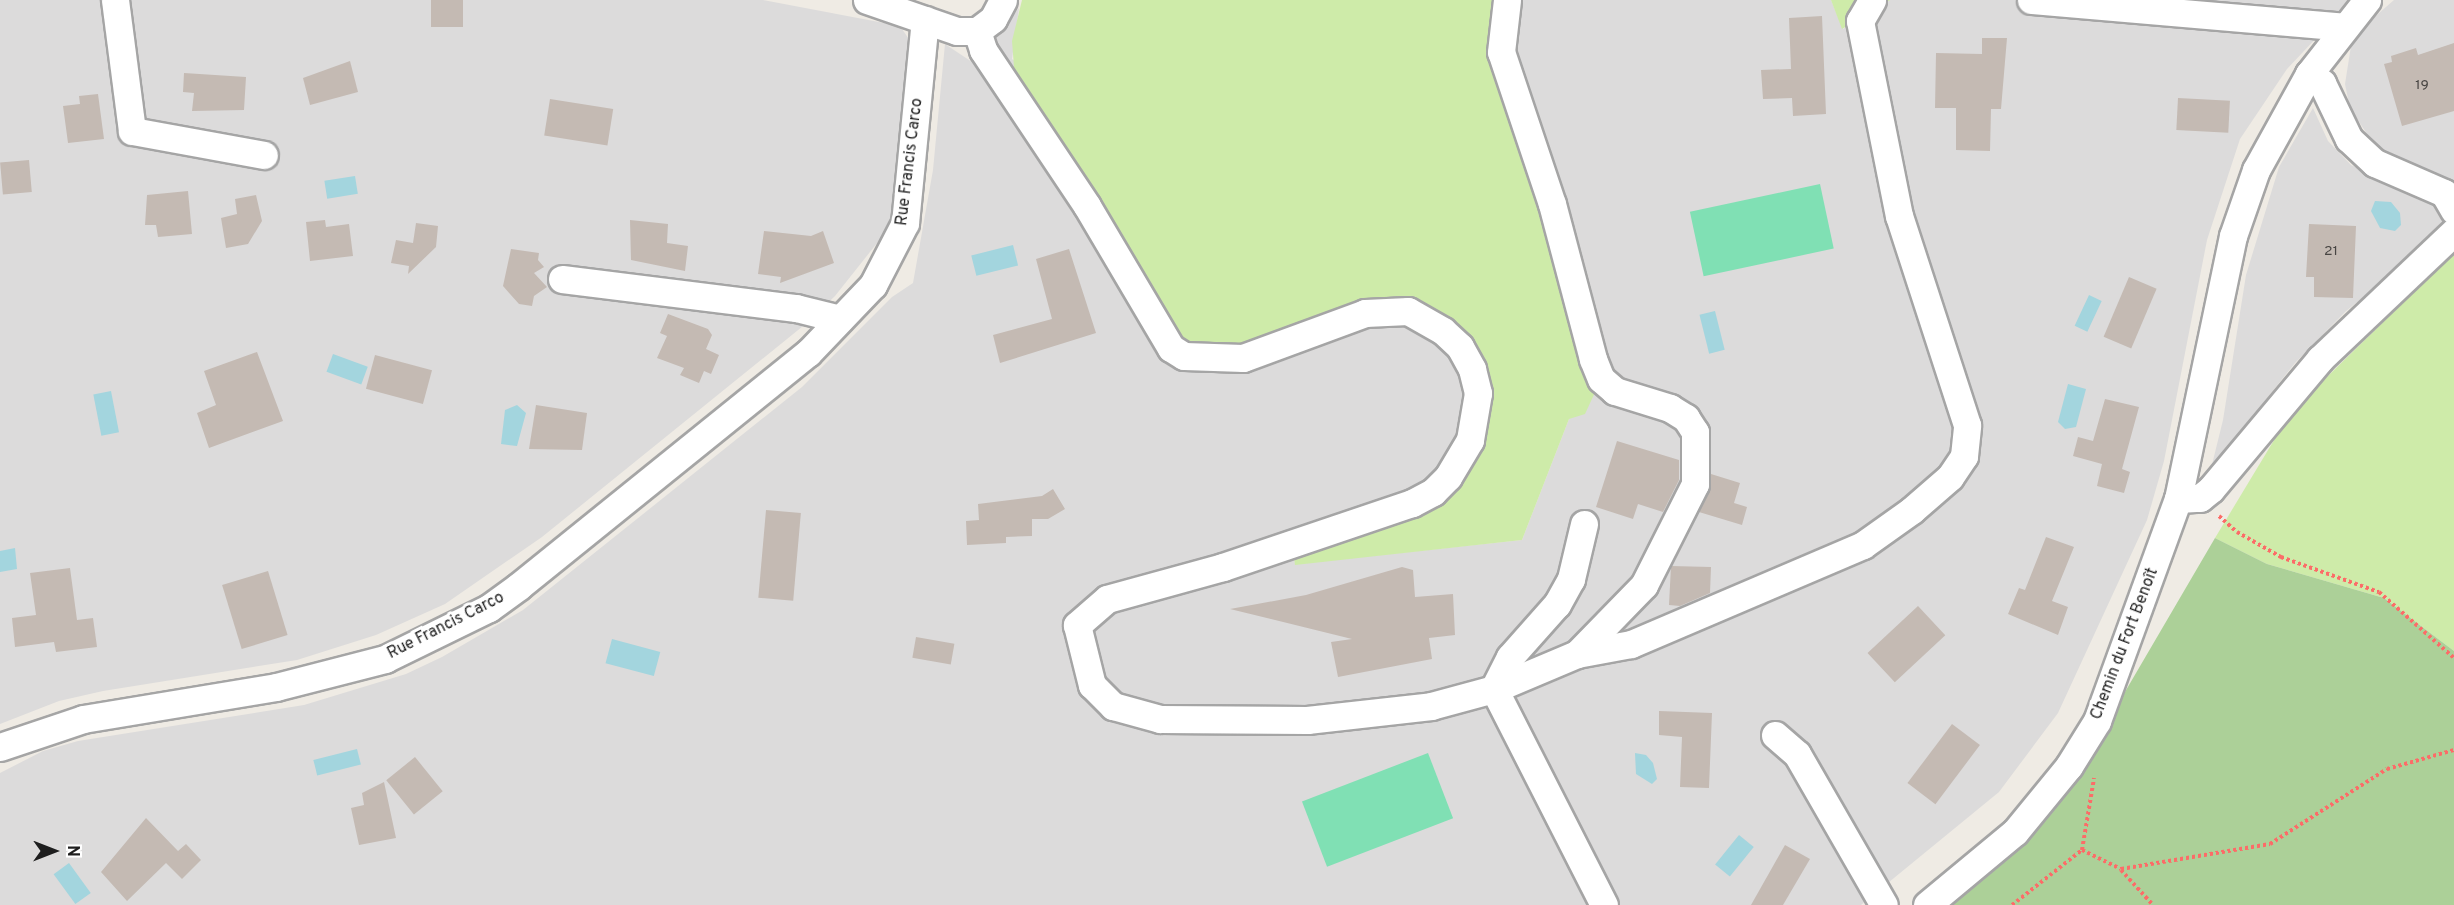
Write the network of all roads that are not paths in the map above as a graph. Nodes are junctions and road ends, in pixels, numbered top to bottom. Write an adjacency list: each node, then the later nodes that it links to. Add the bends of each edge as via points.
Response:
1 (115, 0): 12 (street, via 132,131)
2 (867, 0): 8 (street)
3 (1004, 0): 10 (street, via 993,19)
4 (1507, 0): 19 (street, via 1501,52 1552,204 1601,379 1615,392 1670,408 1695,432 1695,484 1664,549 1644,585)
5 (2031, 0): 9 (street)
6 (2367, 0): 9 (street, Chemin du Fort Benoît)
7 (1859, 7): 19 (street, via 1899,216 1966,425 1964,456 1950,477 1863,545 1631,644)
8 (925, 20): 10 (street, via 957,31); 16 (street, Rue Francis Carco, via 905,224 889,261)
9 (2345, 27): 11 (street, Chemin du Fort Benoît)
10 (977, 31): 20 (street, via 983,50 1088,206 1171,348 1184,356 1243,358 1365,313 1408,311 1460,347 1478,393 1470,440 1448,477 1433,492 1412,503 1222,567 1107,599 1077,625 1092,685 1113,706 1160,719 1307,720 1431,706)
11 (2309, 74): 13 (street, via 2322,83 2349,139 2375,163 2444,193); 17 (street, Chemin du Fort Benoît, via 2256,170 2233,236)
12 (264, 155)
13 (2454, 210)
14 (2454, 232): 17 (street, Chemin du Fort Benoît, via 2353,324)
15 (562, 279): 16 (street, via 796,308)
16 (840, 319): 22 (street, Rue Francis Carco, via 798,361 489,608 386,658 276,687 82,718)
17 (2189, 498): 25 (street, Chemin du Fort Benoît, via 2097,721 2069,766 2015,832)
18 (1584, 524): 20 (street, via 1571,579 1557,604 1510,657)
19 (1577, 654): 20 (street)
20 (1494, 689): 23 (street)
21 (1775, 735): 24 (street, via 1797,754)
22 (0, 747)
23 (1604, 905)
24 (1884, 905)
25 (1926, 905)

